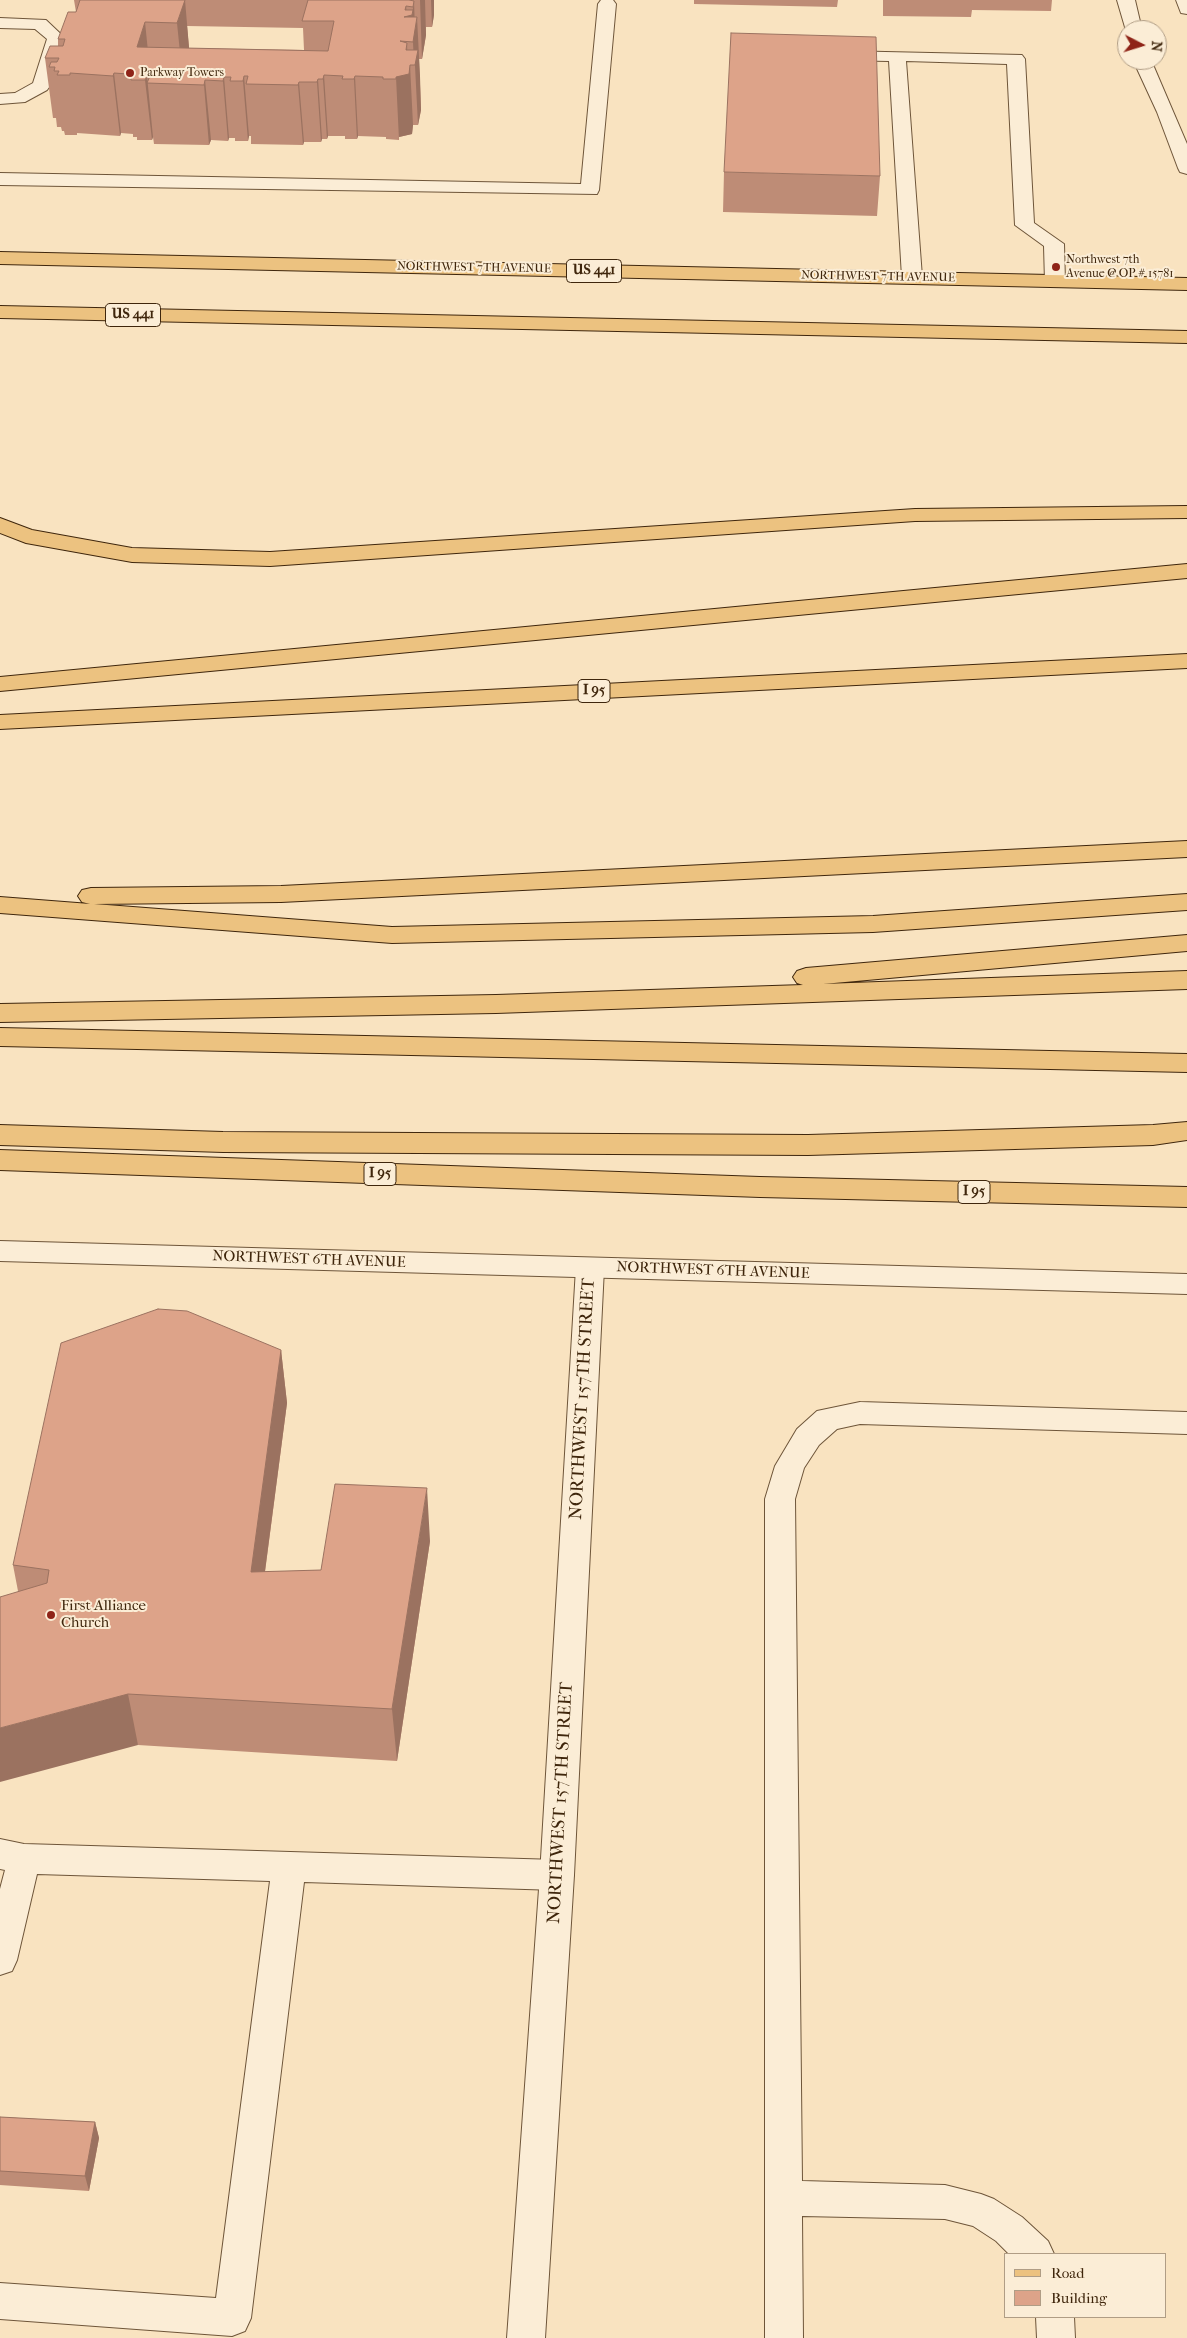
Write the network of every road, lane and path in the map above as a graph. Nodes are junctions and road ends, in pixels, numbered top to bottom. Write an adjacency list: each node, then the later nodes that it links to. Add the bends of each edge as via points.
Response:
1 (1126, 0): 5 (street)
2 (1185, 0): 4 (street)
3 (607, 4): 12 (street, via 590,190)
4 (1187, 9)
5 (1130, 20)
6 (0, 23): 10 (street, via 40,24 56,38 41,86 19,98)
7 (820, 56): 8 (street)
8 (897, 56): 14 (street); 15 (street, via 1016,59 1025,225 1054,244)
9 (1147, 70): 11 (street)
10 (0, 99)
11 (1187, 168)
12 (0, 180)
13 (0, 258): 14 (main road, NORTHWEST 7TH AVENUE / US 441)
14 (912, 278): 15 (main road, NORTHWEST 7TH AVENUE / US 441)
15 (1055, 282): 16 (main road, NORTHWEST 7TH AVENUE / US 441)
16 (1187, 284)
17 (0, 312): 18 (main road, US 441)
18 (1187, 336)
19 (1187, 512): 20 (main road, via 915,515 270,559 132,555 26,536)
20 (0, 526)
21 (1187, 571): 23 (main road)
22 (1187, 661): 24 (main road, I 95)
23 (0, 684)
24 (0, 722)
25 (1187, 849): 26 (main road, via 281,894)
26 (0, 897)
27 (1187, 902): 28 (main road, via 874,924 392,935)
28 (0, 905)
29 (1187, 944): 31 (main road)
30 (1187, 980): 31 (main road)
31 (496, 1004): 32 (main road)
32 (0, 1013)
33 (0, 1037): 34 (main road)
34 (1187, 1063)
35 (1187, 1131): 36 (main road, via 1153,1135 808,1145 223,1142)
36 (0, 1135)
37 (0, 1160): 38 (main road, I 95, via 760,1187)
38 (1187, 1196)
39 (0, 1250): 40 (street, NORTHWEST 6TH AVENUE)
40 (590, 1268): 41 (street, NORTHWEST 6TH AVENUE); 45 (street, NORTHWEST 157TH STREET)
41 (1187, 1284)
42 (1187, 1423): 47 (street, via 860,1413 828,1419 808,1437 790,1466 780,1500)
43 (12, 1857): 44 (street); 46 (street)
44 (289, 1866): 45 (street); 49 (street, via 232,2318)
45 (557, 1875): 51 (street, NORTHWEST 157TH STREET)
46 (0, 1960)
47 (785, 2198): 48 (street, via 945,2202 981,2211 1010,2229); 52 (street)
48 (1034, 2253)
49 (0, 2302)
50 (1055, 2318): 53 (street)
51 (526, 2338)
52 (784, 2338)
53 (1056, 2338)

